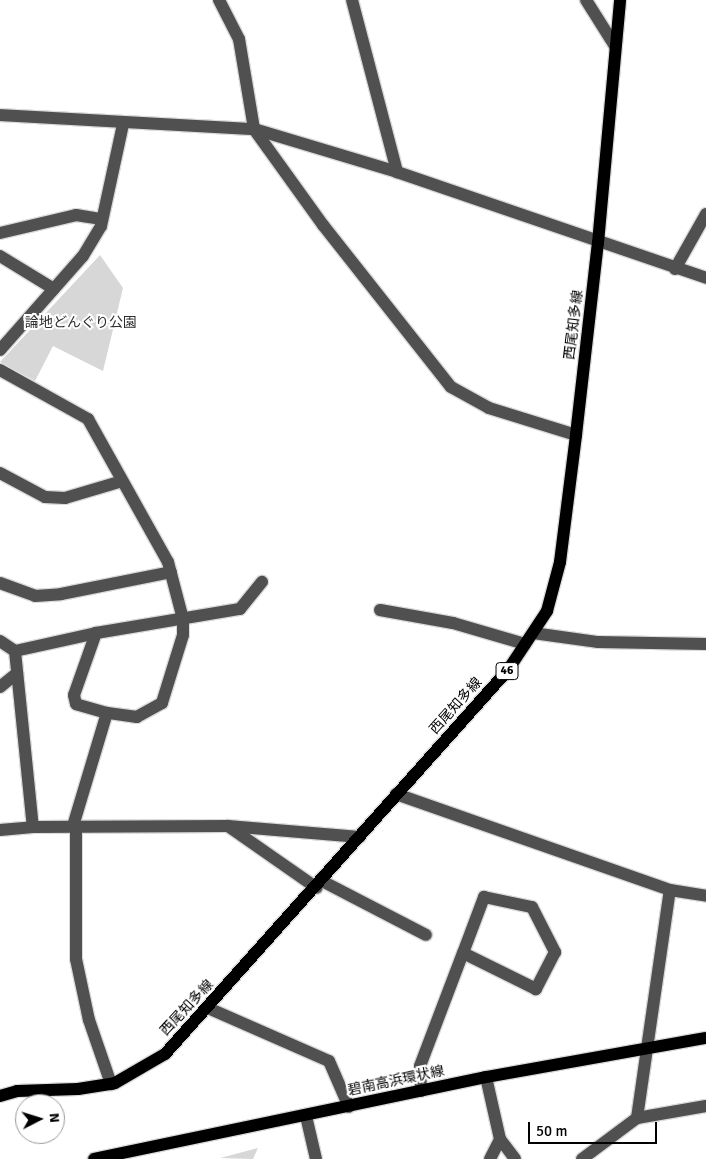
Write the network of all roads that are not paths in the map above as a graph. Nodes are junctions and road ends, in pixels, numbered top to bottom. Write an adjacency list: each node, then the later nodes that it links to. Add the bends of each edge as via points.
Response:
1 (218, 0): 8 (street, via 239,39)
2 (352, 0): 9 (street)
3 (586, 0): 5 (street)
4 (620, 0): 5 (main road, 西尾知多線 / 46)
5 (615, 46): 13 (main road, 西尾知多線 / 46)
6 (0, 115): 7 (street)
7 (123, 124): 8 (street); 11 (street)
8 (254, 129): 9 (street); 20 (street, via 323,225 451,387 489,408)
9 (397, 172): 13 (street)
10 (706, 214): 15 (street)
11 (102, 219): 12 (street, via 76,215); 17 (street, via 83,256)
12 (0, 232)
13 (598, 243): 15 (street); 20 (main road, 西尾知多線 / 46)
14 (0, 256): 17 (street)
15 (675, 269): 16 (street)
16 (706, 278)
17 (54, 289): 18 (street)
18 (0, 350)
19 (0, 370): 22 (street, via 88,419)
20 (576, 435): 29 (main road, 西尾知多線 / 46, via 556,584 547,612)
21 (0, 473): 22 (street, via 45,497 64,498)
22 (122, 480): 23 (street)
23 (170, 572): 25 (street, via 60,594 34,596); 27 (street)
24 (262, 582): 27 (street, via 240,609)
25 (0, 583)
26 (380, 610): 31 (street, via 453,623)
27 (184, 619): 28 (street); 36 (street, via 183,635 162,703 137,716)
28 (96, 633): 33 (street); 36 (street, via 74,695 76,704)
29 (533, 633): 31 (main road, 西尾知多線 / 46); 32 (street, via 598,642)
30 (0, 641): 33 (street)
31 (526, 644): 37 (main road, 西尾知多線 / 46, via 508,670)
32 (706, 644)
33 (15, 651): 34 (street)
34 (18, 673): 35 (street); 38 (street)
35 (0, 687)
36 (107, 713): 39 (street)
37 (396, 794): 42 (main road, 西尾知多線 / 46); 44 (street)
38 (33, 826): 39 (street); 41 (street)
39 (75, 826): 40 (street); 52 (street, via 76,959 90,1020)
40 (228, 826): 42 (street); 43 (street)
41 (0, 830)
42 (360, 837): 43 (main road, 西尾知多線 / 46)
43 (319, 884): 46 (street); 48 (main road, 西尾知多線 / 46)
44 (670, 890): 45 (street); 50 (street)
45 (706, 896)
46 (426, 935)
47 (463, 954): 47 (street, via 536,988 555,952 532,907 484,897); 53 (street, via 420,1066)
48 (208, 1008): 52 (main road, 西尾知多線 / 46, via 165,1054 144,1069); 56 (street, via 328,1061)
49 (706, 1038): 50 (main road, 碧南高浜環状線)
50 (646, 1049): 51 (main road, 碧南高浜環状線); 58 (street)
51 (486, 1078): 53 (main road, 碧南高浜環状線); 59 (street)
52 (112, 1084): 54 (main road, 西尾知多線 / 46)
53 (421, 1091): 56 (main road, 碧南高浜環状線)
54 (0, 1096)
55 (706, 1106): 58 (street)
56 (349, 1107): 57 (main road, 碧南高浜環状線)
57 (306, 1116): 60 (main road, 碧南高浜環状線); 61 (street)
58 (637, 1118): 64 (street)
59 (500, 1139): 62 (street); 63 (street)
60 (94, 1159)
61 (316, 1159)
62 (490, 1159)
63 (515, 1159)
64 (582, 1159)

